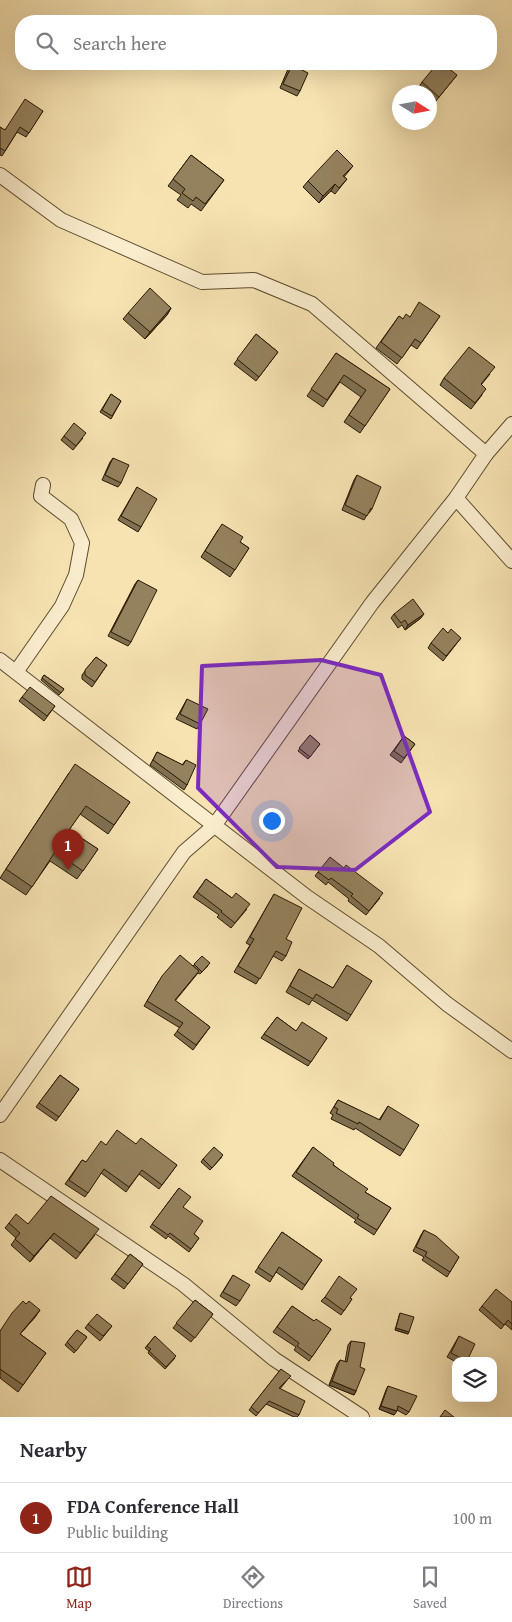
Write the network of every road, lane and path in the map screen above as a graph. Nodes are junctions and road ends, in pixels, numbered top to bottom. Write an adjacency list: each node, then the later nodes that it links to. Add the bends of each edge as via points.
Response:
1 (0, 175): 3 (street, via 61,220 202,282 254,280 312,304)
2 (512, 424): 3 (street)
3 (486, 454): 5 (street)
4 (43, 485): 8 (street, via 41,496 70,520 82,543 76,575 62,606)
5 (456, 498): 6 (street); 9 (street, via 372,603)
6 (512, 561)
7 (0, 660): 8 (street)
8 (16, 672): 9 (street)
9 (214, 826): 10 (street, via 307,897 379,946 447,1004); 11 (street, via 184,852)
10 (512, 1050)
11 (0, 1115)
12 (0, 1160): 13 (street, via 182,1284 274,1359)
13 (362, 1417)

